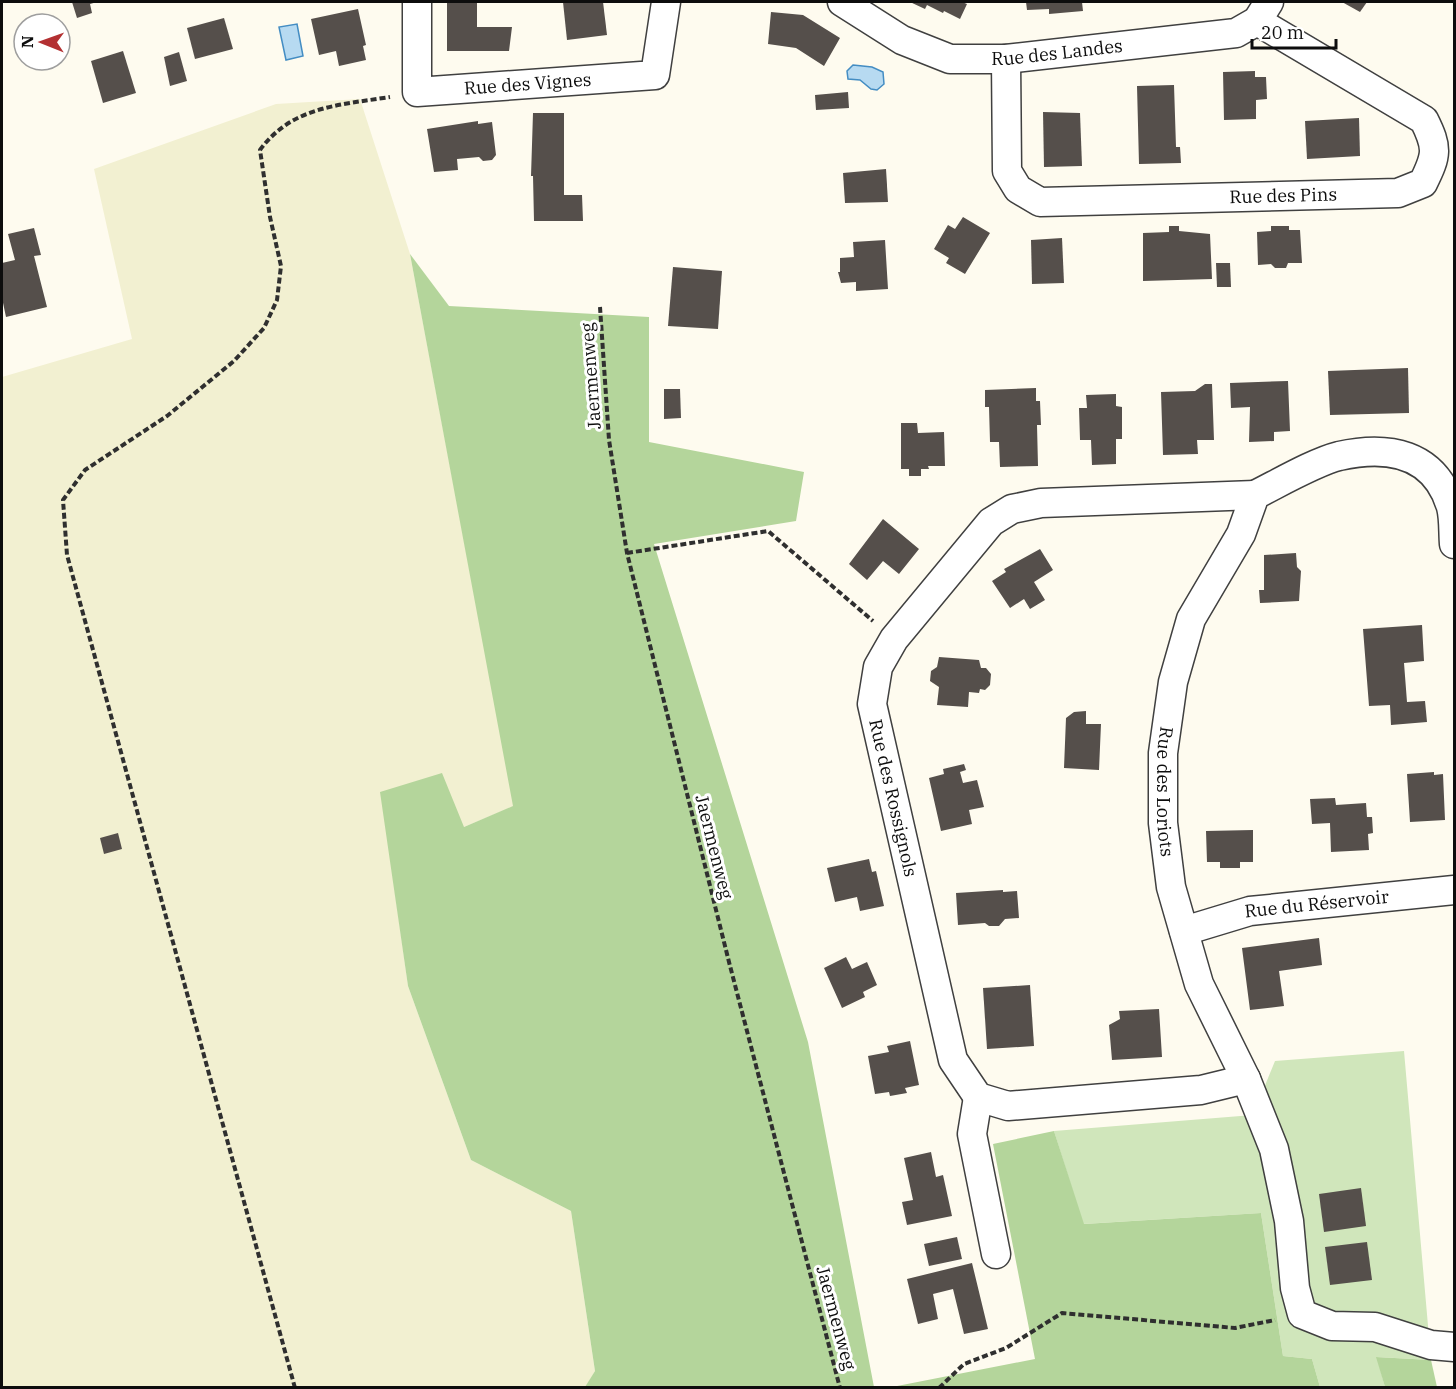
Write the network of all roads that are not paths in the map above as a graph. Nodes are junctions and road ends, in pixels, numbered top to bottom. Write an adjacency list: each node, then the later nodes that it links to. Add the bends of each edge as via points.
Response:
1 (417, 2): 2 (street, Rue des Vignes, via 417,92 655,75)
2 (666, 2)
3 (842, 2): 5 (street, Rue des Landes, via 902,40 950,59)
4 (1263, 11): 5 (street, Rue des Landes, via 1236,33); 5 (street, Rue des Pins, via 1424,120 1434,141 1434,161 1423,183 1398,193 1040,202 1018,189 1007,171)
5 (1006, 59)
6 (1255, 495): 7 (street, via 1337,456 1383,450 1411,457 1436,475 1451,507); 9 (street, Rue des Loriots, via 1240,534 1191,619 1173,682 1163,753 1163,823 1172,887); 11 (street, Rue des Rossignols, via 1041,503 1012,509 991,522 894,639 878,667 872,704 952,1060)
7 (1455, 544)
8 (1455, 890): 9 (street, Rue du Réservoir, via 1250,911)
9 (1184, 931): 10 (street, Rue des Loriots, via 1199,984)
10 (1246, 1079): 11 (street, via 1201,1090 1008,1106); 13 (street, Rue des Loriots, via 1274,1149 1289,1221 1294,1288 1302,1314 1332,1326 1375,1328 1431,1346)
11 (978, 1097): 12 (street, via 972,1134)
12 (996, 1254)
13 (1455, 1347)

